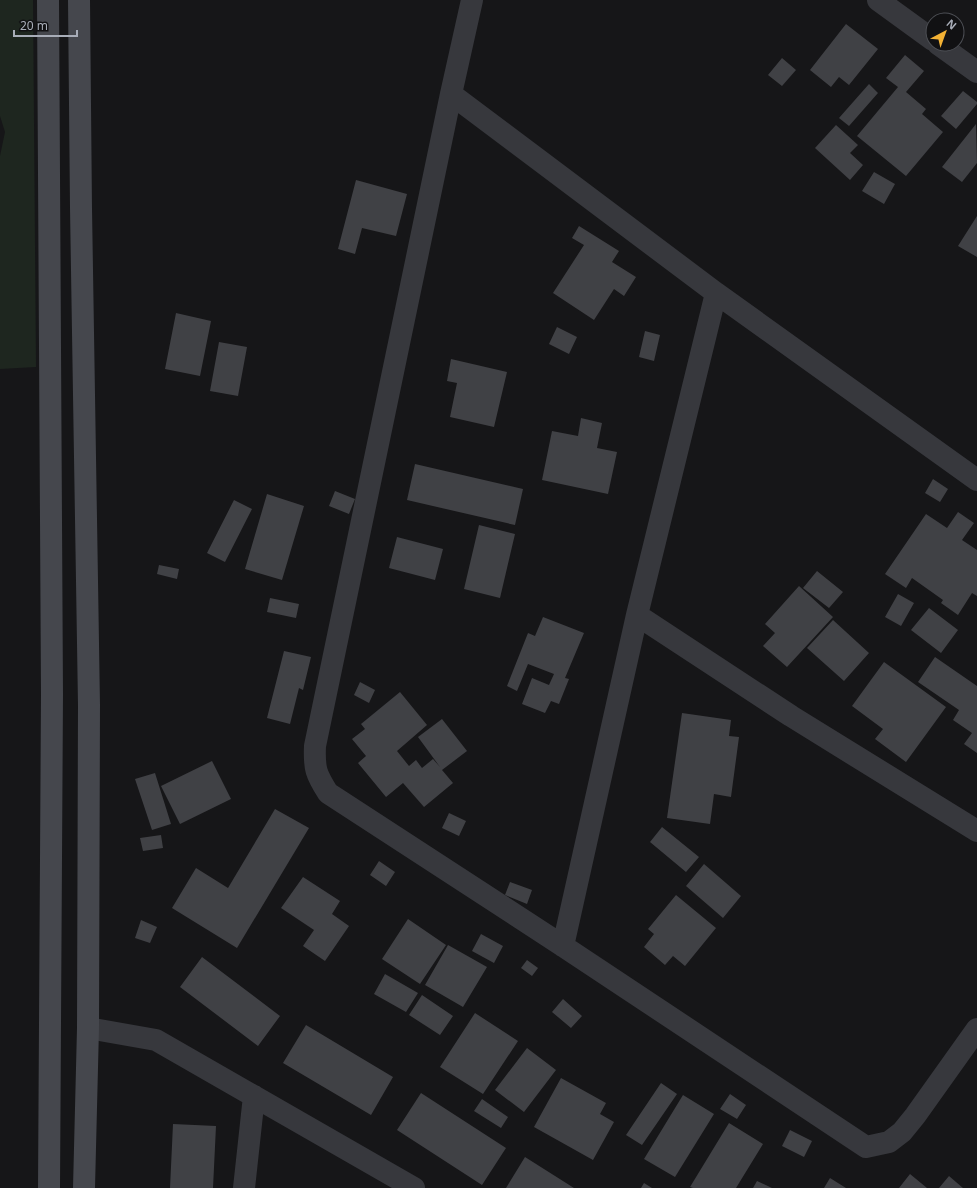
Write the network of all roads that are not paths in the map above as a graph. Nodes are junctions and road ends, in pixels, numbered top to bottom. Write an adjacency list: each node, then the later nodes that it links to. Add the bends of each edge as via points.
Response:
1 (48, 0): 17 (main road, via 52,678)
2 (79, 0): 14 (main road, via 90,705)
3 (472, 0): 8 (street)
4 (878, 0): 5 (street)
5 (925, 34)
6 (949, 52): 7 (street)
7 (977, 72)
8 (451, 94): 9 (street); 13 (street, via 315,746 314,762 317,775 328,793)
9 (716, 292): 10 (street); 11 (street)
10 (977, 480)
11 (637, 615): 12 (street, via 791,716); 13 (street)
12 (977, 831)
13 (563, 946): 15 (street, via 866,1147 889,1142 902,1132)
14 (88, 1028): 16 (street, via 156,1040); 18 (main road)
15 (977, 1029)
16 (254, 1096): 19 (street); 20 (street)
17 (49, 1188)
18 (84, 1188)
19 (244, 1188)
20 (414, 1188)

